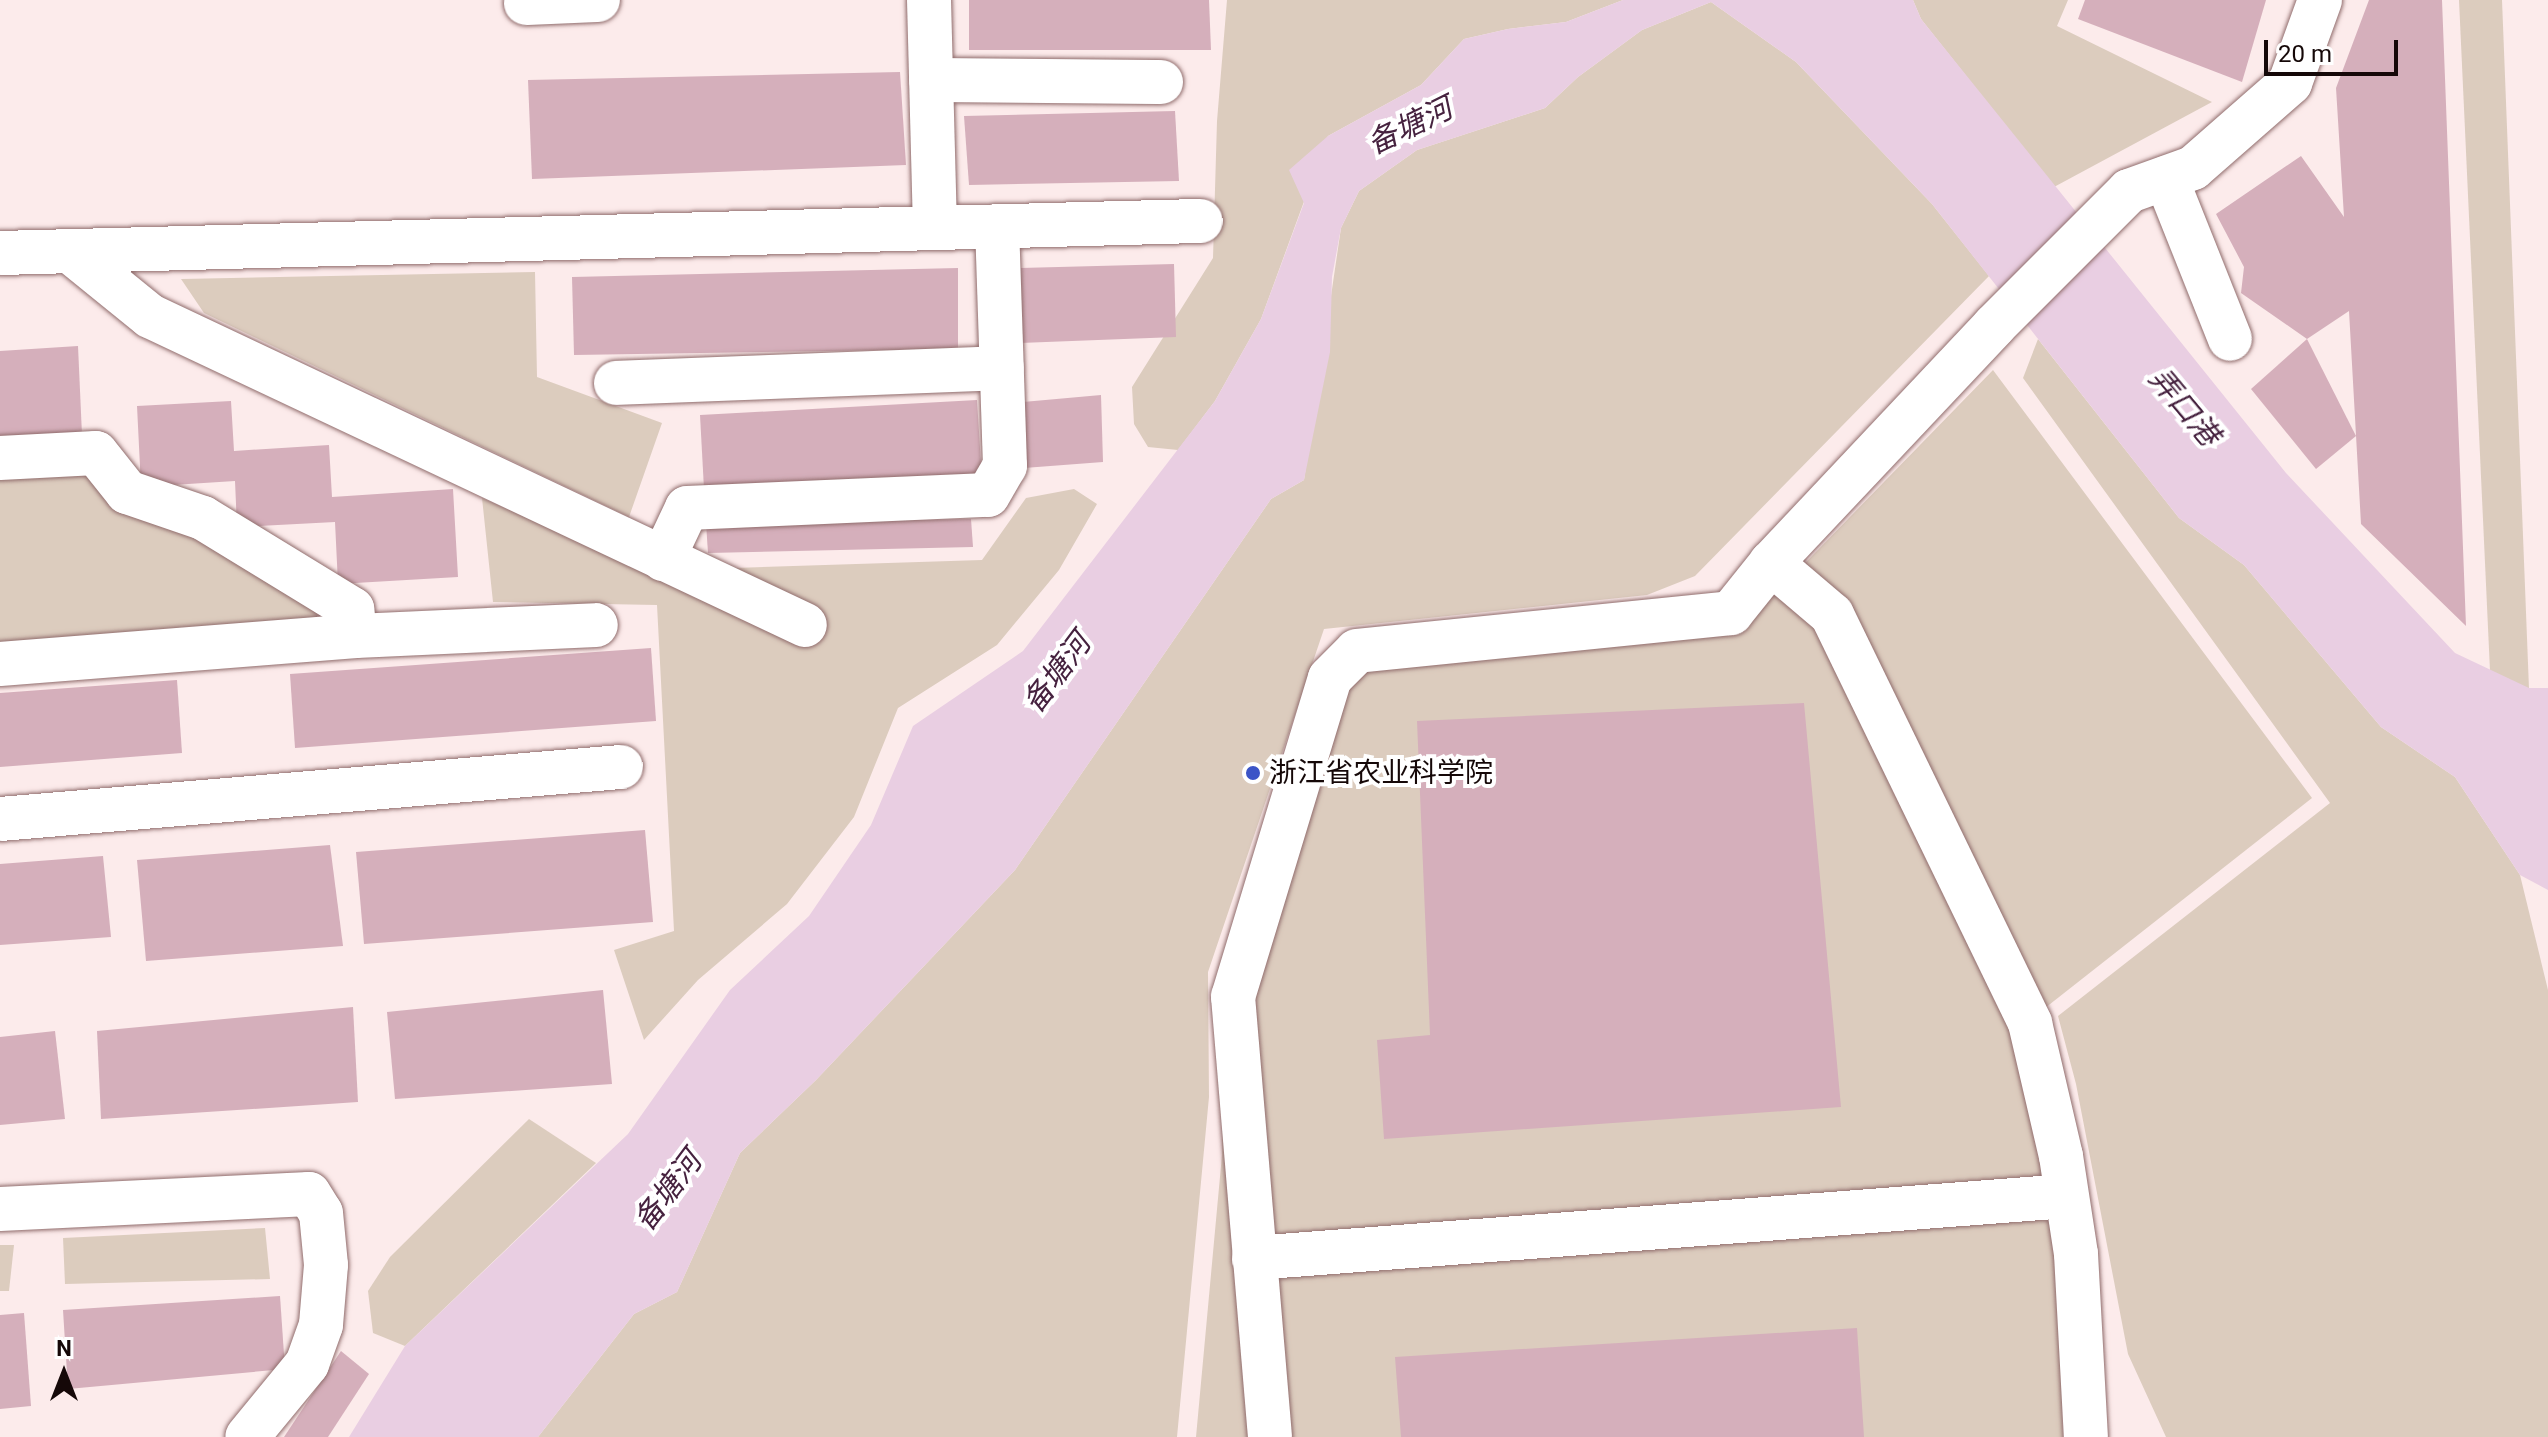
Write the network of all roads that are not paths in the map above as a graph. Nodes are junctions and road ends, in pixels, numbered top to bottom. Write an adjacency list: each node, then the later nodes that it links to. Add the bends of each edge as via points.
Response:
1 (598, 0): 4 (street)
2 (929, 0): 5 (street)
3 (2320, 0): 7 (street, via 2290,83 2193,168)
4 (526, 3)
5 (931, 80): 6 (street); 10 (street)
6 (1161, 82)
7 (2148, 184): 13 (street); 18 (street, via 1994,326)
8 (1201, 221): 9 (street)
9 (997, 226): 10 (street); 14 (street)
10 (935, 228): 11 (street)
11 (71, 252): 12 (street); 17 (street, via 150,316)
12 (0, 253)
13 (2230, 339)
14 (1002, 368): 15 (street); 17 (street, via 1005,466 988,495 687,508)
15 (616, 383)
16 (0, 458): 21 (street, via 96,453 127,492 203,518 352,609)
17 (663, 559): 20 (street)
18 (1771, 563): 25 (street, via 1832,615 2030,1023); 27 (street, via 1731,613 1357,651 1330,678 1233,997)
19 (596, 625): 21 (street)
20 (805, 625)
21 (356, 636): 22 (street)
22 (0, 664)
23 (621, 767): 24 (street)
24 (0, 819)
25 (2067, 1196): 27 (street); 30 (street, via 2076,1254)
26 (0, 1209): 28 (street, via 309,1194 321,1213 326,1265 321,1325 307,1364)
27 (1254, 1258): 29 (street)
28 (247, 1437)
29 (1270, 1437)
30 (2086, 1437)

